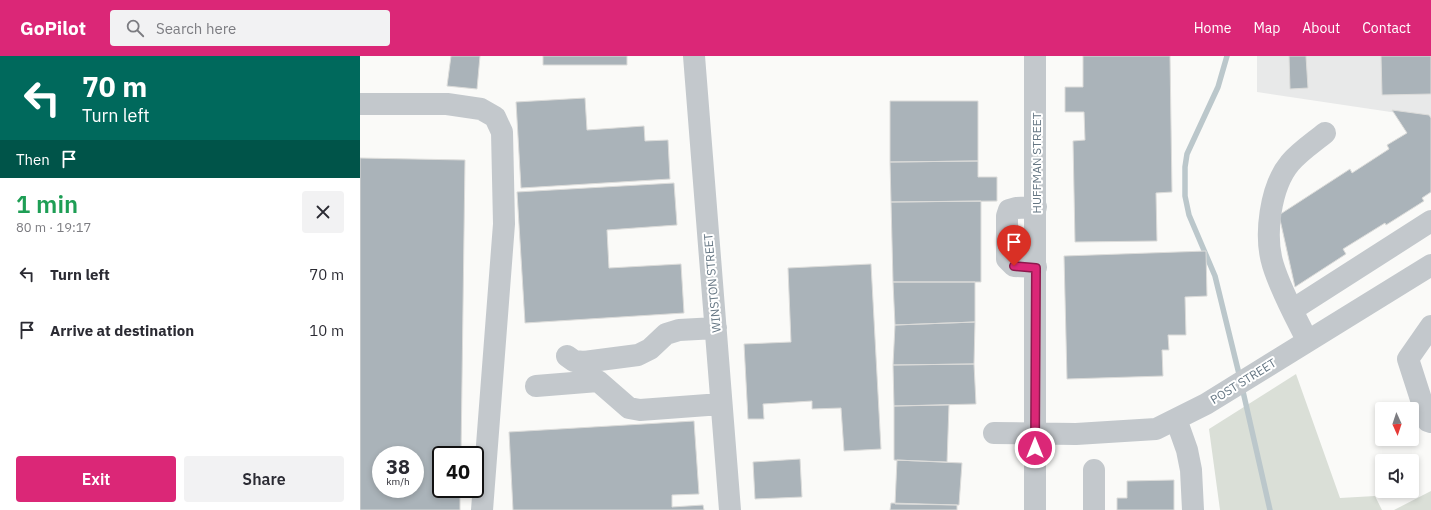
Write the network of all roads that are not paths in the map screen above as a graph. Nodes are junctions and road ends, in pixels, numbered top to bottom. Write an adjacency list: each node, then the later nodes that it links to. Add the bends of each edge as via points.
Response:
1 (694, 56): 11 (street, WINSTON STREET)
2 (1035, 56): 5 (street, HUFFMAN STREET)
3 (360, 104): 21 (street, via 447,104 481,109 495,117 502,132 504,224)
4 (1325, 133): 9 (street, via 1290,163 1277,183 1270,215 1273,264)
5 (1036, 207): 8 (street, HUFFMAN STREET); 8 (street, via 1009,210 1006,259 1014,266)
6 (1431, 221): 9 (street)
7 (1431, 265): 12 (street, POST STREET)
8 (1036, 268): 19 (street, HUFFMAN STREET)
9 (1292, 310): 12 (street)
10 (1431, 326): 17 (street, via 1408,359 1428,421)
11 (716, 328): 13 (street, via 679,330 666,334 650,349 638,355 584,362 574,361); 15 (street, WINSTON STREET)
12 (1308, 340): 16 (street, POST STREET, via 1206,404)
13 (567, 356)
14 (536, 386): 15 (street, via 598,381 629,408 640,410)
15 (721, 404): 22 (street, WINSTON STREET)
16 (1176, 418): 19 (street, POST STREET, via 1156,429 1076,434); 25 (street, via 1187,450)
17 (1431, 422)
18 (994, 432): 19 (street, POST STREET)
19 (1036, 432): 23 (street, HUFFMAN STREET)
20 (1094, 470): 24 (street)
21 (482, 510)
22 (730, 510)
23 (1035, 510)
24 (1094, 510)
25 (1193, 510)

